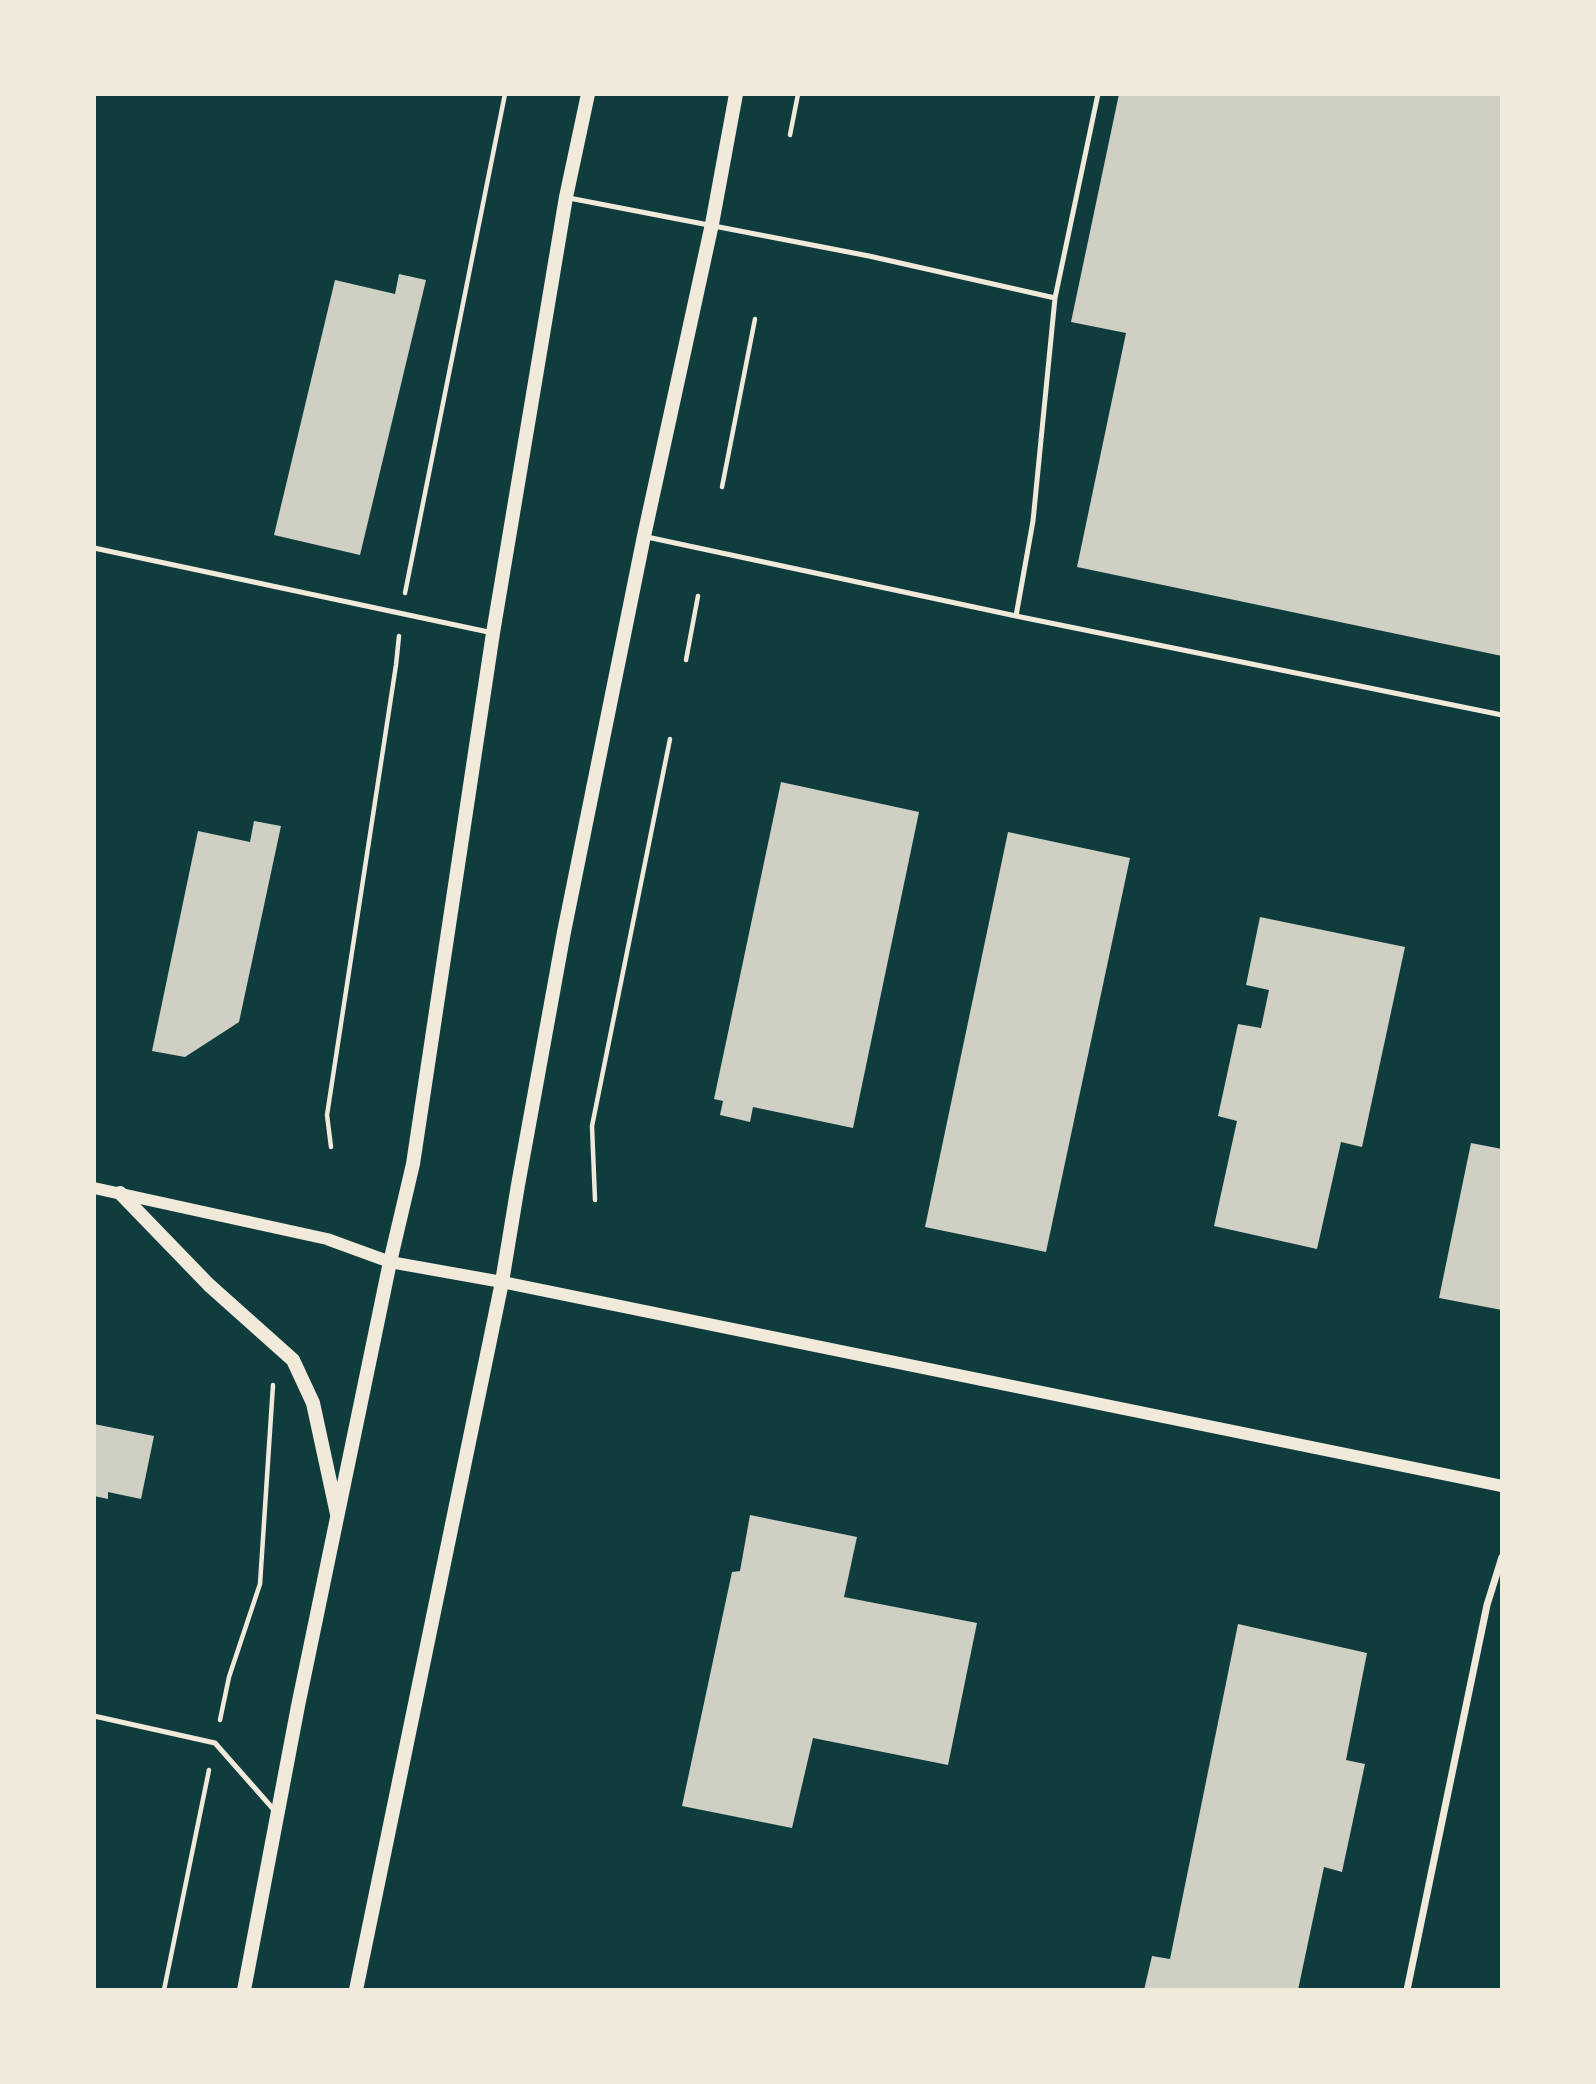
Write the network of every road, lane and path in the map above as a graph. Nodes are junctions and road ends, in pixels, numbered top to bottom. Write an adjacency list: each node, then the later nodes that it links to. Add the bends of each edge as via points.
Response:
1 (588, 94): 6 (main road)
2 (737, 94): 7 (main road)
3 (798, 94): 5 (path)
4 (1098, 94): 8 (lane)
5 (790, 135)
6 (566, 197): 7 (lane); 15 (main road)
7 (712, 224): 8 (lane); 11 (main road)
8 (1055, 298): 14 (lane, via 1034,521)
9 (755, 319): 10 (path)
10 (722, 487)
11 (644, 536): 14 (lane); 23 (main road, via 564,932)
12 (94, 548): 15 (lane)
13 (698, 596): 16 (path)
14 (1016, 616): 17 (lane)
15 (493, 633): 22 (main road, via 412,1164)
16 (686, 660)
17 (1502, 715)
18 (670, 739): 21 (path, via 592,1126)
19 (94, 1188): 20 (street)
20 (120, 1193): 22 (street, via 327,1239); 26 (main road, via 209,1284 293,1360 313,1403)
21 (595, 1200)
22 (390, 1262): 23 (street); 26 (main road)
23 (502, 1282): 25 (street); 33 (main road)
24 (273, 1381): 29 (path, via 260,1584 229,1677)
25 (1502, 1486)
26 (338, 1519): 30 (main road)
27 (1502, 1557): 34 (street)
28 (94, 1716): 29 (lane)
29 (215, 1743): 30 (lane); 31 (path)
30 (277, 1814): 32 (main road)
31 (164, 1990)
32 (244, 1990)
33 (356, 1990)
34 (1406, 1990)

